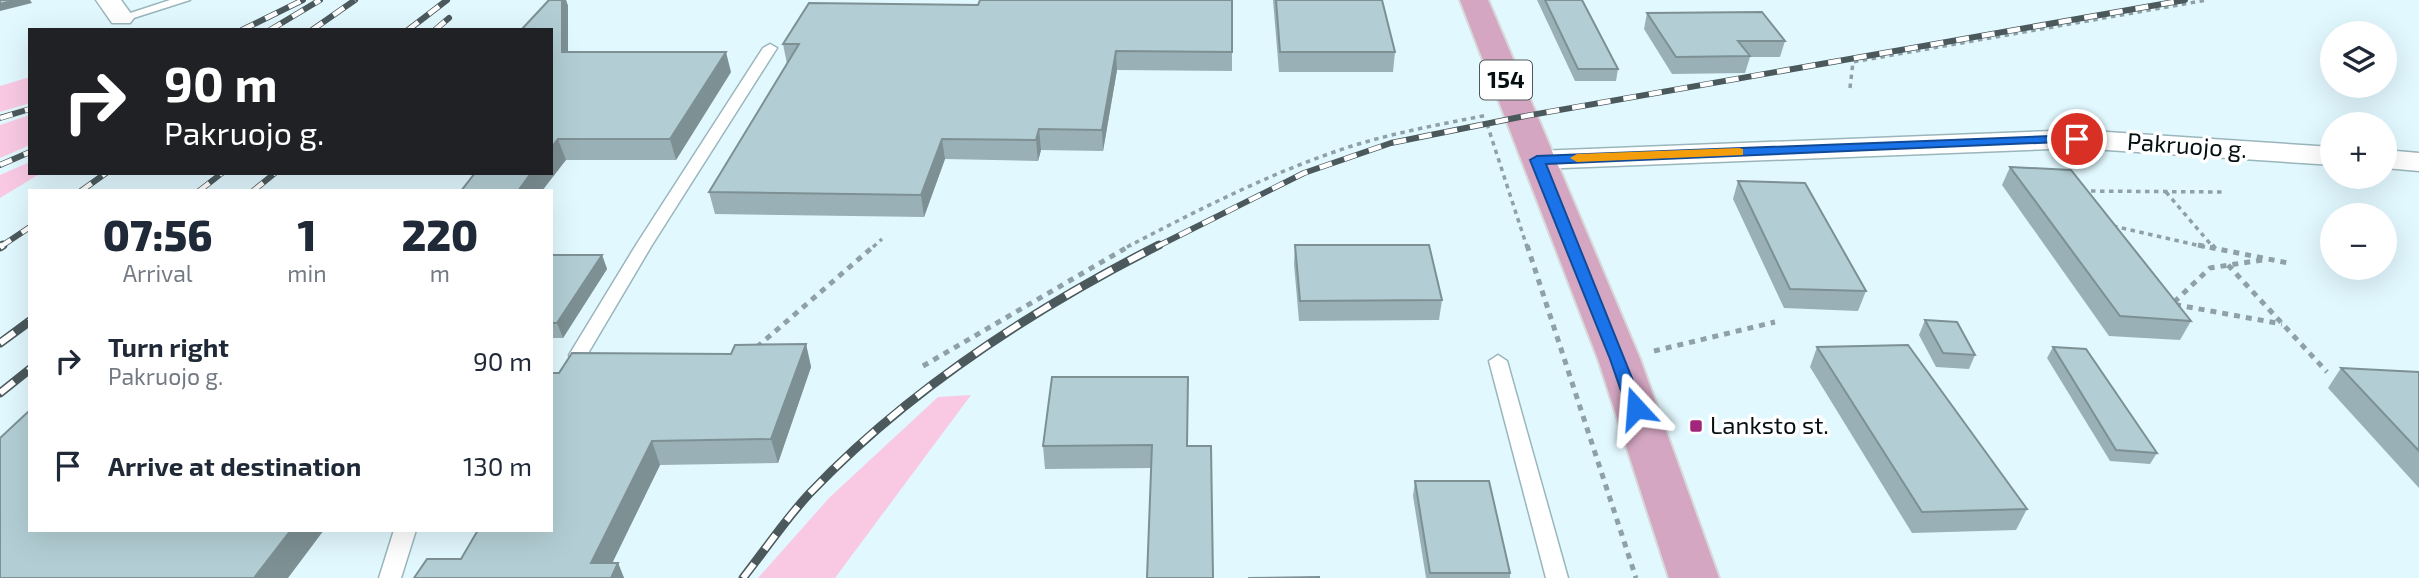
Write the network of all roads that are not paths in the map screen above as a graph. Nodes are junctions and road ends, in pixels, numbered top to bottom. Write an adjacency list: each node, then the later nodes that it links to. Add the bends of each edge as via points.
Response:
1 (184, 0): 3 (lane)
2 (1474, 0): 6 (main road, 154)
3 (115, 9)
4 (770, 48): 9 (lane)
5 (2320, 155): 6 (street, Pakruojo g., via 2077,139)
6 (1537, 160): 14 (main road, 154, via 1619,359)
7 (2397, 160): 8 (street)
8 (2419, 162)
9 (578, 355)
10 (1498, 361): 13 (lane)
11 (404, 532): 12 (lane)
12 (390, 578)
13 (1557, 578)
14 (1694, 578)

